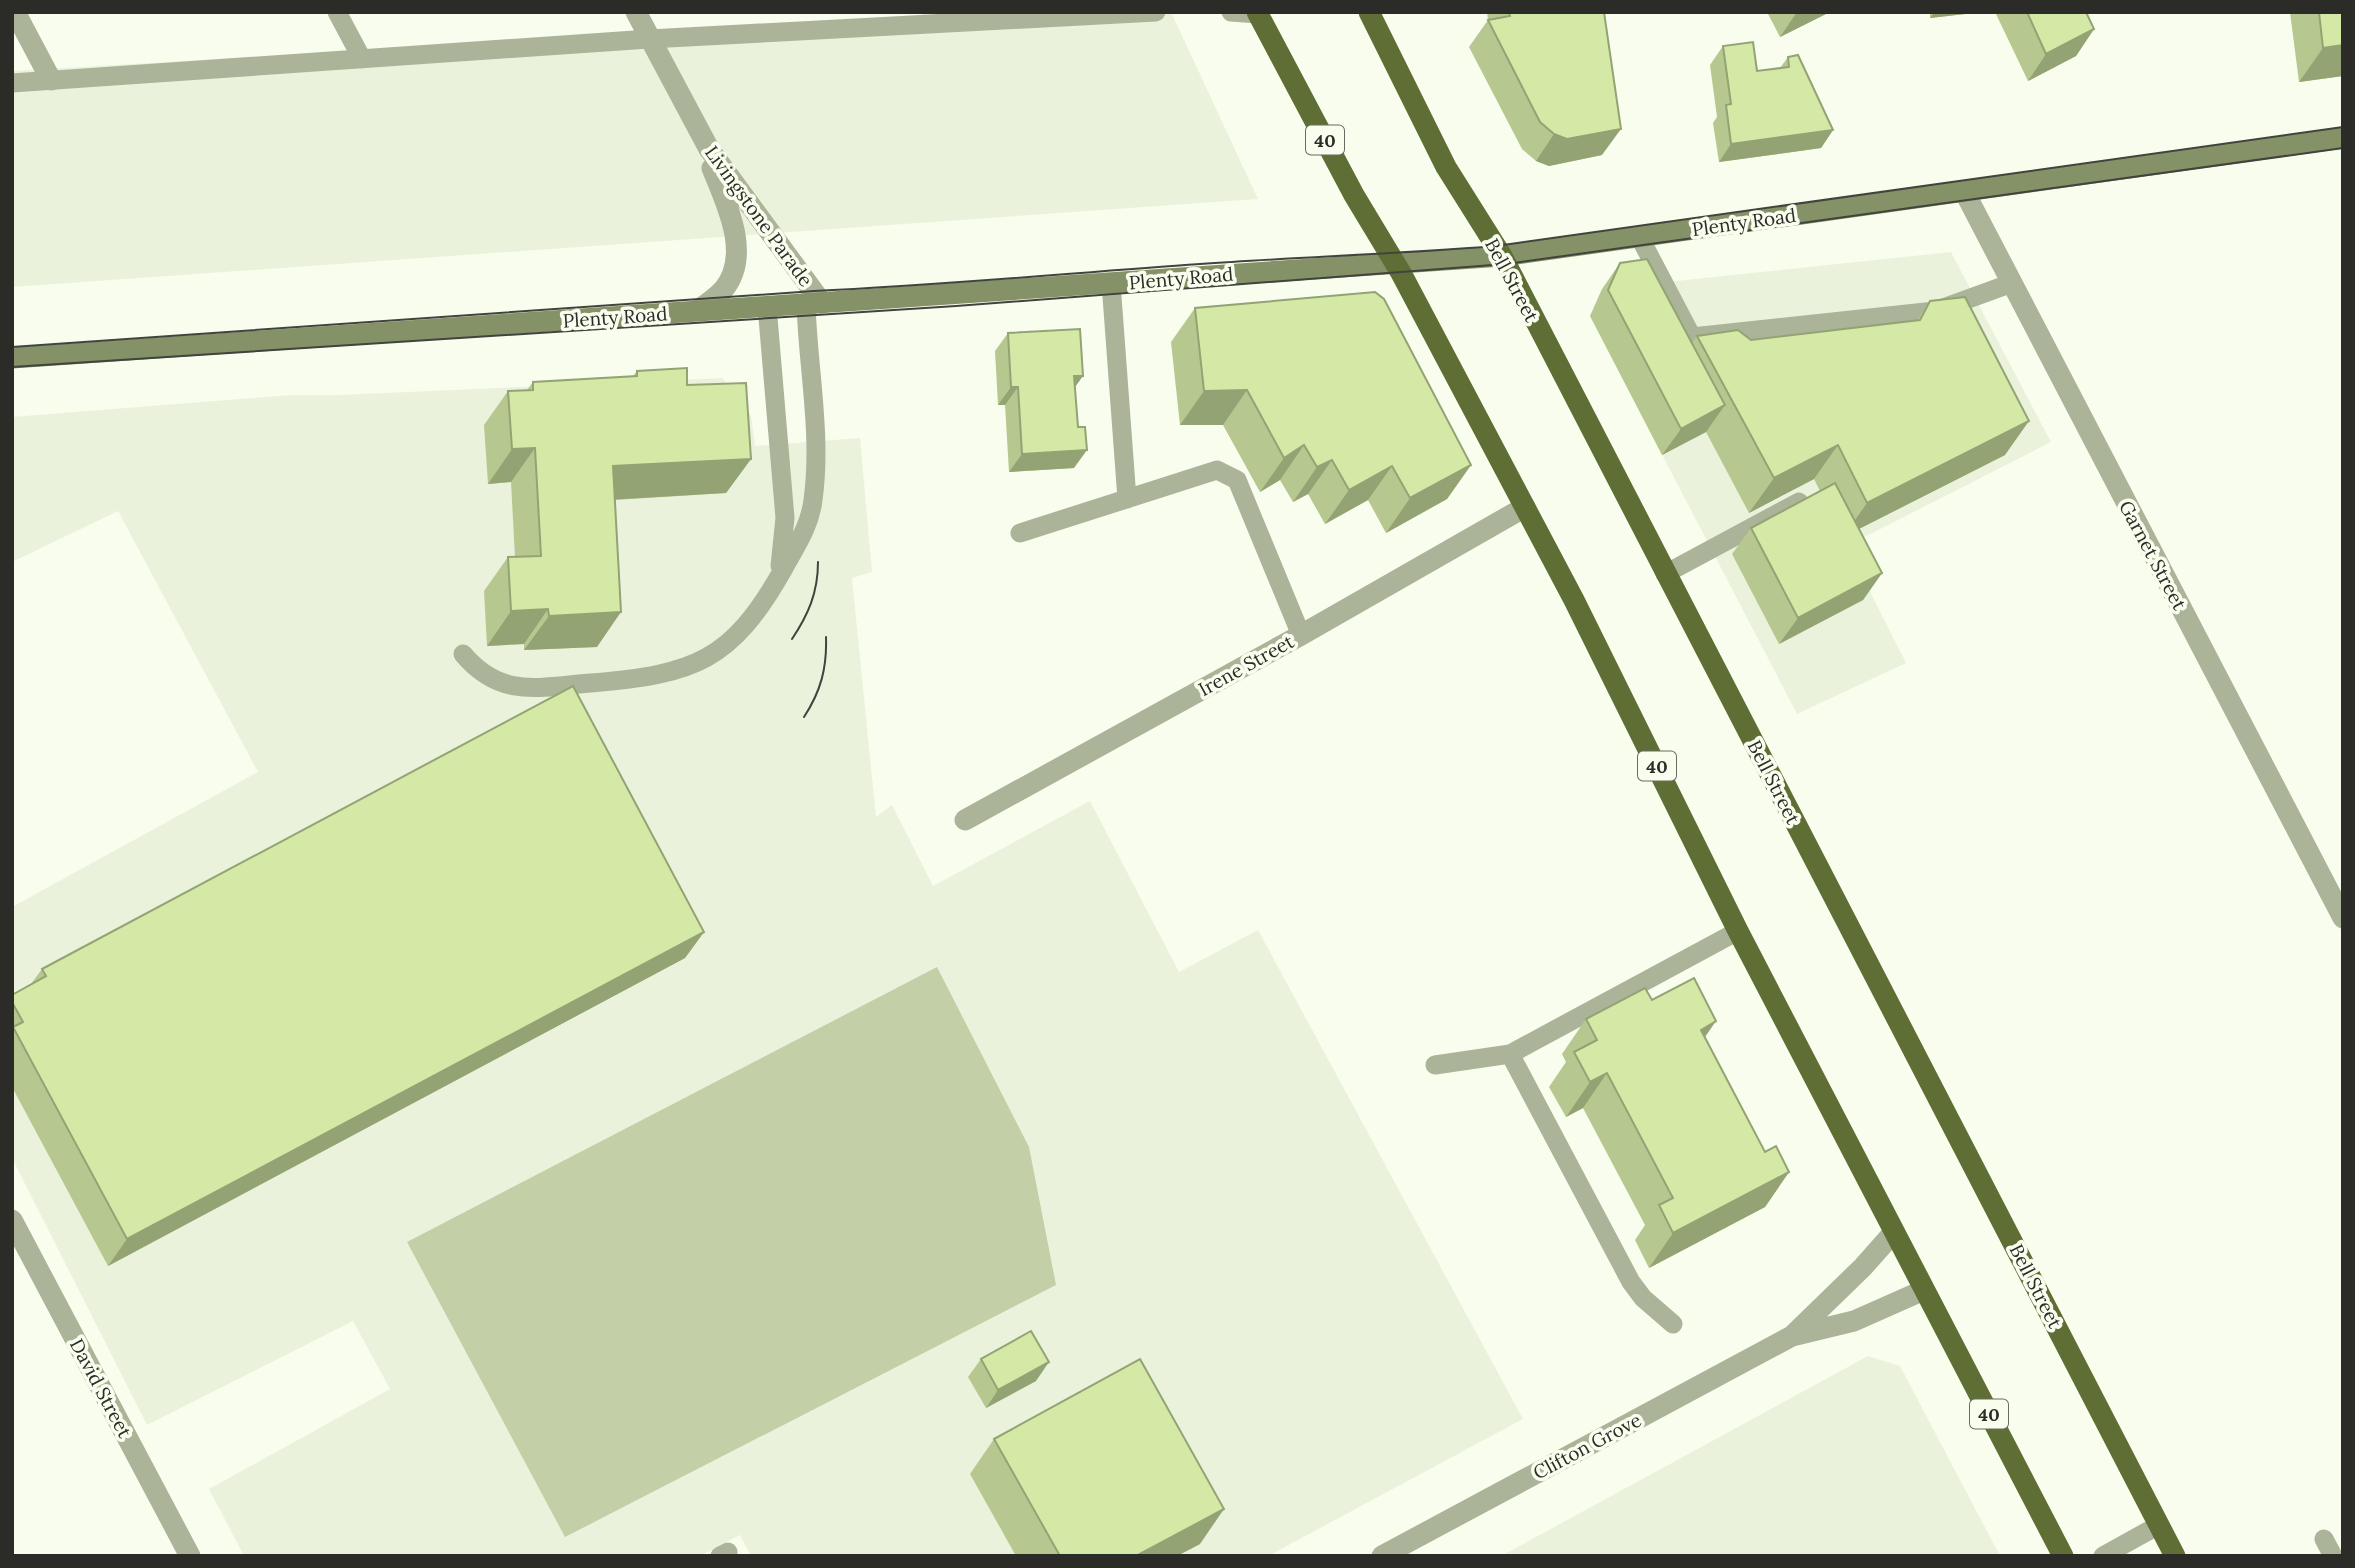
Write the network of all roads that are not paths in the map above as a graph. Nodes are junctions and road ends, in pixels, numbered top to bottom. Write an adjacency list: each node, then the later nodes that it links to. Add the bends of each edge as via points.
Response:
1 (15, 12): 10 (street)
2 (337, 12): 9 (lane)
3 (636, 12): 8 (street, Livingstone Parade)
4 (1156, 12): 8 (lane)
5 (1231, 12): 7 (lane)
6 (1369, 12): 16 (highway, Bell Street, via 1446,167)
7 (1257, 13): 17 (highway, 40)
8 (649, 39): 9 (lane); 12 (street, Livingstone Parade)
9 (362, 59): 10 (lane)
10 (51, 80): 11 (lane)
11 (12, 83)
12 (697, 130): 20 (street, Livingstone Parade); 22 (street, Livingstone Parade, via 727,207 737,256 723,289)
13 (2343, 138): 14 (main road, Plenty Road)
14 (1964, 191): 15 (main road, Plenty Road); 18 (street, Garnet Street)
15 (1639, 236): 16 (main road, Plenty Road); 18 (lane, via 1692,337 1935,310)
16 (1502, 256): 17 (main road, Plenty Road); 31 (highway, Bell Street)
17 (1395, 263): 19 (main road, Plenty Road); 26 (highway, 40)
18 (2012, 283): 36 (street, Garnet Street)
19 (1111, 284): 20 (main road, Plenty Road); 24 (lane)
20 (814, 303): 21 (main road, Plenty Road); 27 (lane, via 816,462)
21 (767, 306): 22 (main road, Plenty Road); 28 (lane)
22 (698, 310): 23 (main road, Plenty Road)
23 (12, 358)
24 (1127, 499): 30 (lane); 33 (lane, via 1217,470 1237,480)
25 (1799, 502): 31 (lane)
26 (1525, 507): 33 (street, Irene Street); 37 (highway, 40)
27 (812, 511): 28 (lane); 29 (lane)
28 (785, 519): 29 (lane); 32 (lane)
29 (804, 533): 32 (lane)
30 (1020, 533)
31 (1665, 574): 45 (highway, Bell Street)
32 (773, 587): 34 (lane, via 750,622 721,650 665,673 521,687 493,680)
33 (1301, 635): 35 (street, Irene Street)
34 (464, 654)
35 (965, 820)
36 (2343, 918)
37 (1738, 930): 38 (lane); 41 (highway, 40)
38 (1510, 1054): 39 (lane); 43 (lane, via 1631,1282)
39 (1435, 1065)
40 (12, 1220): 46 (street, David Street)
41 (1894, 1232): 42 (highway, 40); 44 (street, Clifton Grove)
42 (1924, 1290): 44 (street, Clifton Grove, via 1854,1321); 48 (highway, 40)
43 (1673, 1324)
44 (1792, 1336): 47 (street, Clifton Grove)
45 (2159, 1525): 49 (lane); 50 (highway, Bell Street)
46 (190, 1556)
47 (1382, 1556)
48 (2063, 1556)
49 (2103, 1556)
50 (2175, 1556)

